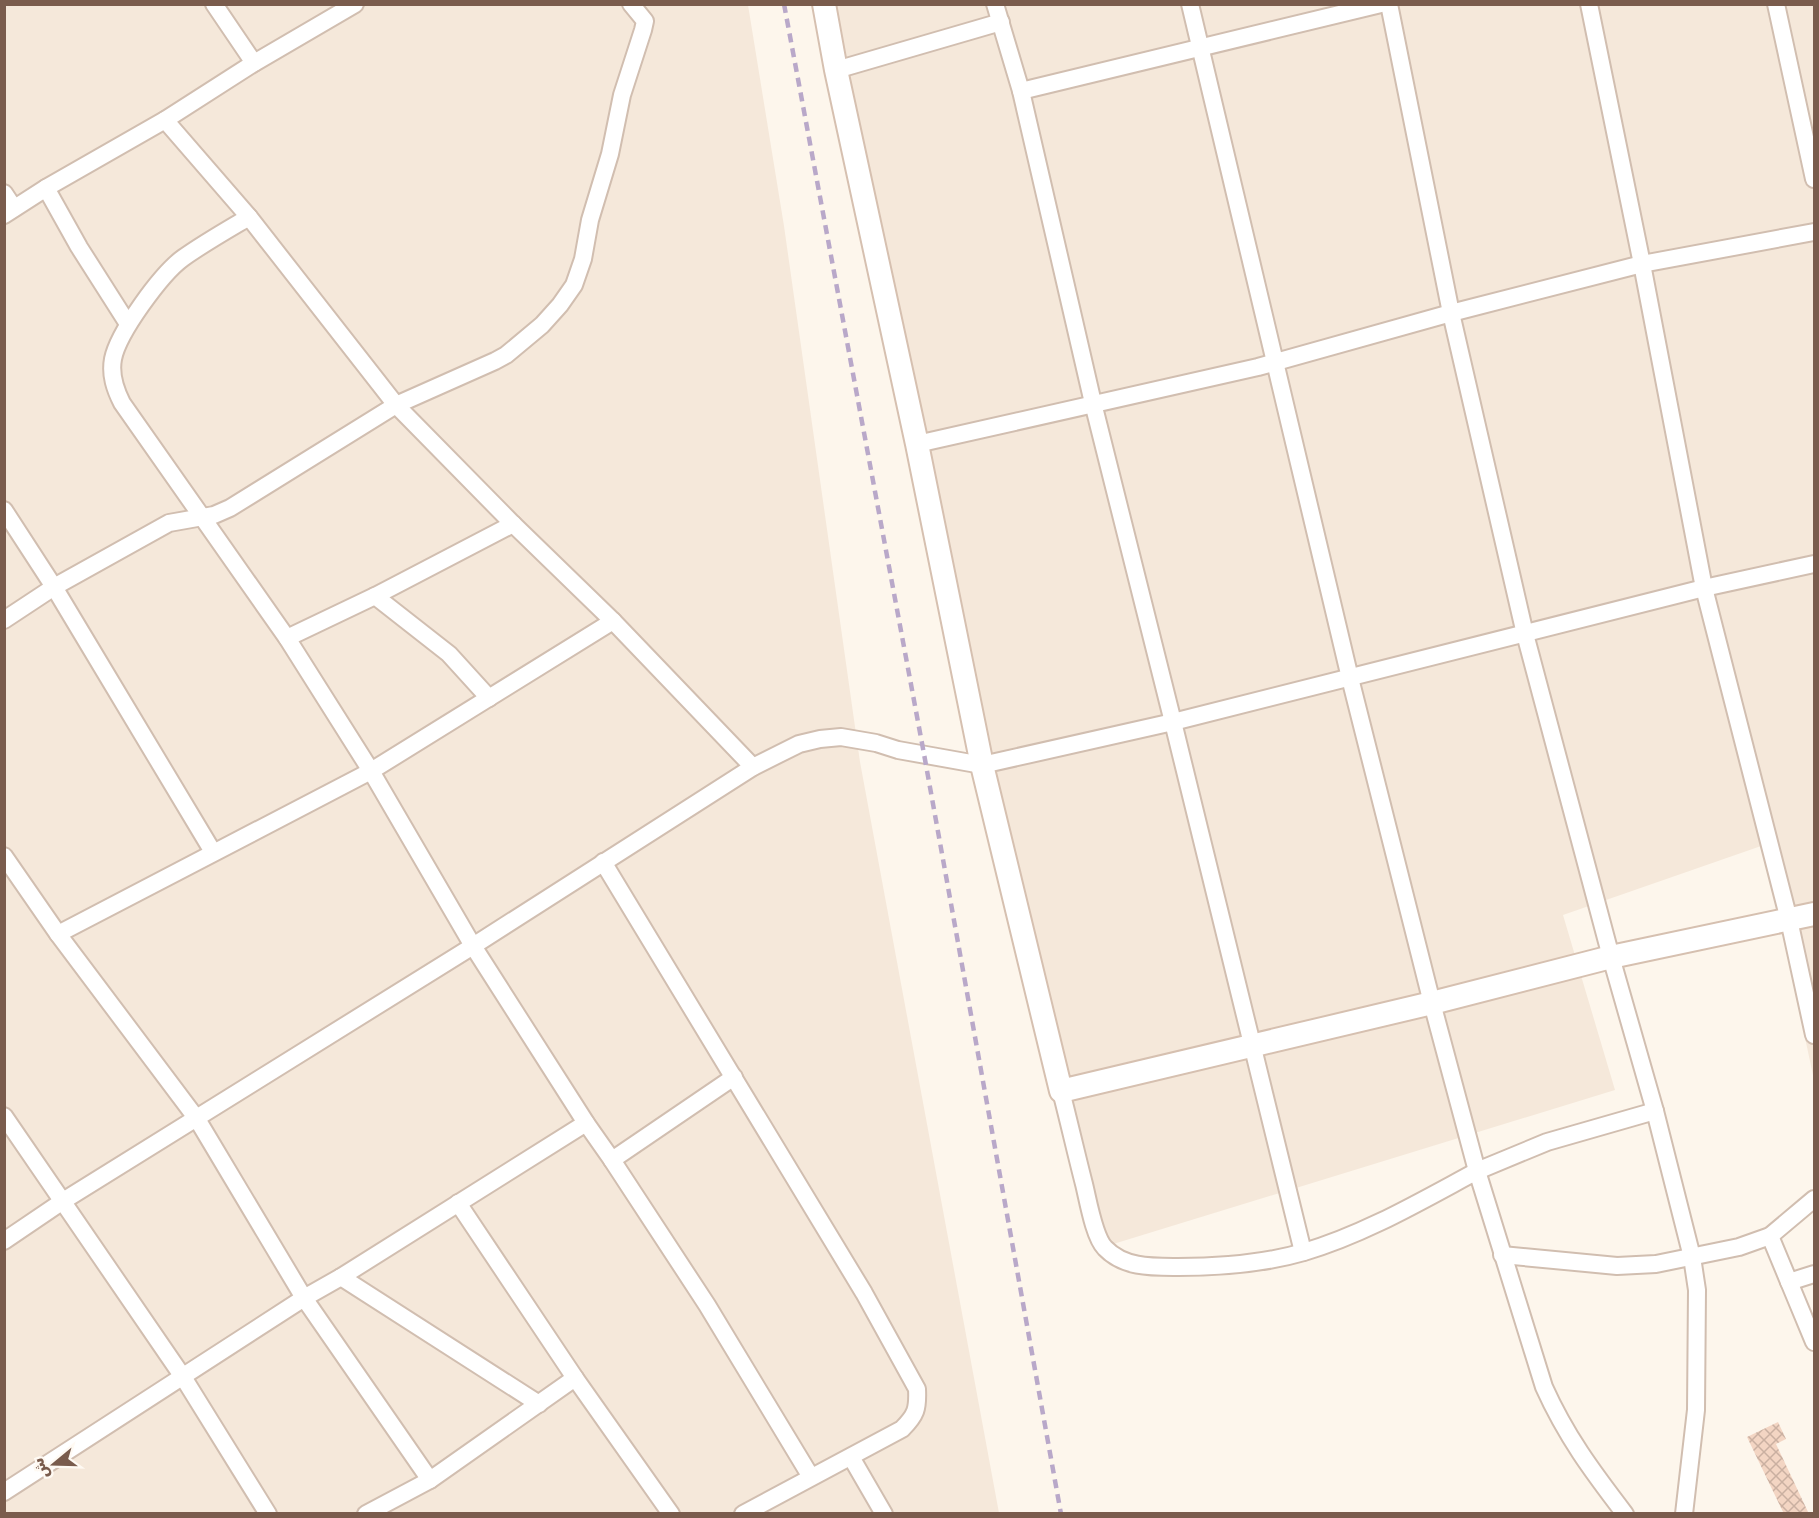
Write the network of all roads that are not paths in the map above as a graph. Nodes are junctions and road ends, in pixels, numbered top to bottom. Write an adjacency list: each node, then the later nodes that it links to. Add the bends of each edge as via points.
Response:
1 (214, 4): 13 (street)
2 (355, 4): 13 (street)
3 (631, 4): 28 (street, via 645,21 574,285 542,325 506,355)
4 (824, 4): 14 (main road)
5 (995, 4): 11 (street)
6 (1190, 4): 12 (street)
7 (1380, 4): 12 (street)
8 (1389, 4): 24 (street)
9 (1589, 4): 23 (street)
10 (1776, 4): 17 (street)
11 (1001, 22): 14 (street); 15 (street)
12 (1200, 49): 15 (street); 26 (street)
13 (254, 63): 16 (street)
14 (836, 70): 29 (main road)
15 (1021, 91): 27 (street)
16 (165, 120): 18 (street); 21 (street)
17 (1815, 179)
18 (46, 188): 20 (street); 25 (street)
19 (4, 193): 20 (street)
20 (9, 211)
21 (249, 217): 25 (street, via 181,259); 28 (street)
22 (1815, 232): 23 (street)
23 (1641, 264): 24 (street); 35 (street)
24 (1451, 313): 26 (street); 39 (street)
25 (128, 324): 31 (street, via 114,357 116,390)
26 (1276, 362): 27 (street); 41 (street)
27 (1093, 403): 29 (street); 43 (street)
28 (396, 405): 31 (street, via 230,508); 32 (street)
29 (917, 444): 44 (main road)
30 (4, 510): 34 (street)
31 (203, 518): 34 (street, via 169,523); 40 (street)
32 (513, 524): 36 (street); 38 (street)
33 (1815, 564): 35 (street)
34 (54, 587): 37 (street); 47 (street)
35 (1704, 588): 39 (street); 51 (street)
36 (375, 596): 40 (street); 42 (street, via 449,654)
37 (4, 620)
38 (613, 621): 42 (street); 45 (street)
39 (1524, 633): 41 (street); 54 (street)
40 (287, 638): 46 (street)
41 (1350, 678): 43 (street); 55 (street)
42 (489, 698): 46 (street)
43 (1173, 722): 44 (street); 57 (street)
44 (982, 765): 45 (street, via 841,736 799,744); 59 (main road)
45 (753, 767): 49 (street)
46 (371, 771): 47 (street); 53 (street)
47 (213, 852): 52 (street)
48 (4, 856): 52 (street)
49 (603, 862): 53 (street); 58 (street)
50 (1815, 914): 51 (main road)
51 (1789, 920): 54 (main road); 56 (street)
52 (58, 934): 62 (street)
53 (473, 946): 62 (street); 63 (street)
54 (1611, 957): 55 (main road); 60 (street)
55 (1432, 1003): 57 (main road); 65 (street)
56 (1815, 1035)
57 (1252, 1045): 59 (main road); 71 (street)
58 (734, 1077): 64 (street); 82 (street, via 917,1389 918,1405 913,1418 902,1429)
59 (1061, 1091): 71 (street, via 1094,1225 1103,1247 1118,1259 1136,1265 1210,1267 1261,1262)
60 (1655, 1111): 65 (street, via 1547,1142); 73 (street)
61 (4, 1116): 67 (street)
62 (196, 1119): 67 (street); 77 (street)
63 (586, 1123): 64 (street); 68 (street)
64 (612, 1160): 83 (street, via 707,1305)
65 (1477, 1171): 71 (street, via 1386,1219); 72 (street)
66 (1815, 1200): 69 (street)
67 (63, 1201): 70 (street); 79 (street)
68 (458, 1203): 75 (street); 80 (street)
69 (1770, 1236): 73 (street); 76 (street)
70 (4, 1241)
71 (1303, 1252)
72 (1502, 1255): 73 (street, via 1617,1266); 91 (street, via 1544,1387 1559,1420)
73 (1692, 1257): 92 (street, via 1697,1290 1696,1410)
74 (1815, 1274): 76 (street)
75 (341, 1278): 77 (street); 81 (street)
76 (1789, 1282): 78 (street)
77 (304, 1298): 79 (street); 84 (street)
78 (1815, 1342)
79 (183, 1377): 85 (street); 86 (street)
80 (575, 1378): 81 (street); 88 (street)
81 (539, 1404): 84 (street)
82 (852, 1457): 83 (street); 90 (street)
83 (811, 1477): 89 (street)
84 (430, 1480): 87 (street)
85 (4, 1492)
86 (268, 1514)
87 (366, 1514)
88 (671, 1514)
89 (743, 1514)
90 (884, 1514)
91 (1625, 1514)
92 (1684, 1514)

